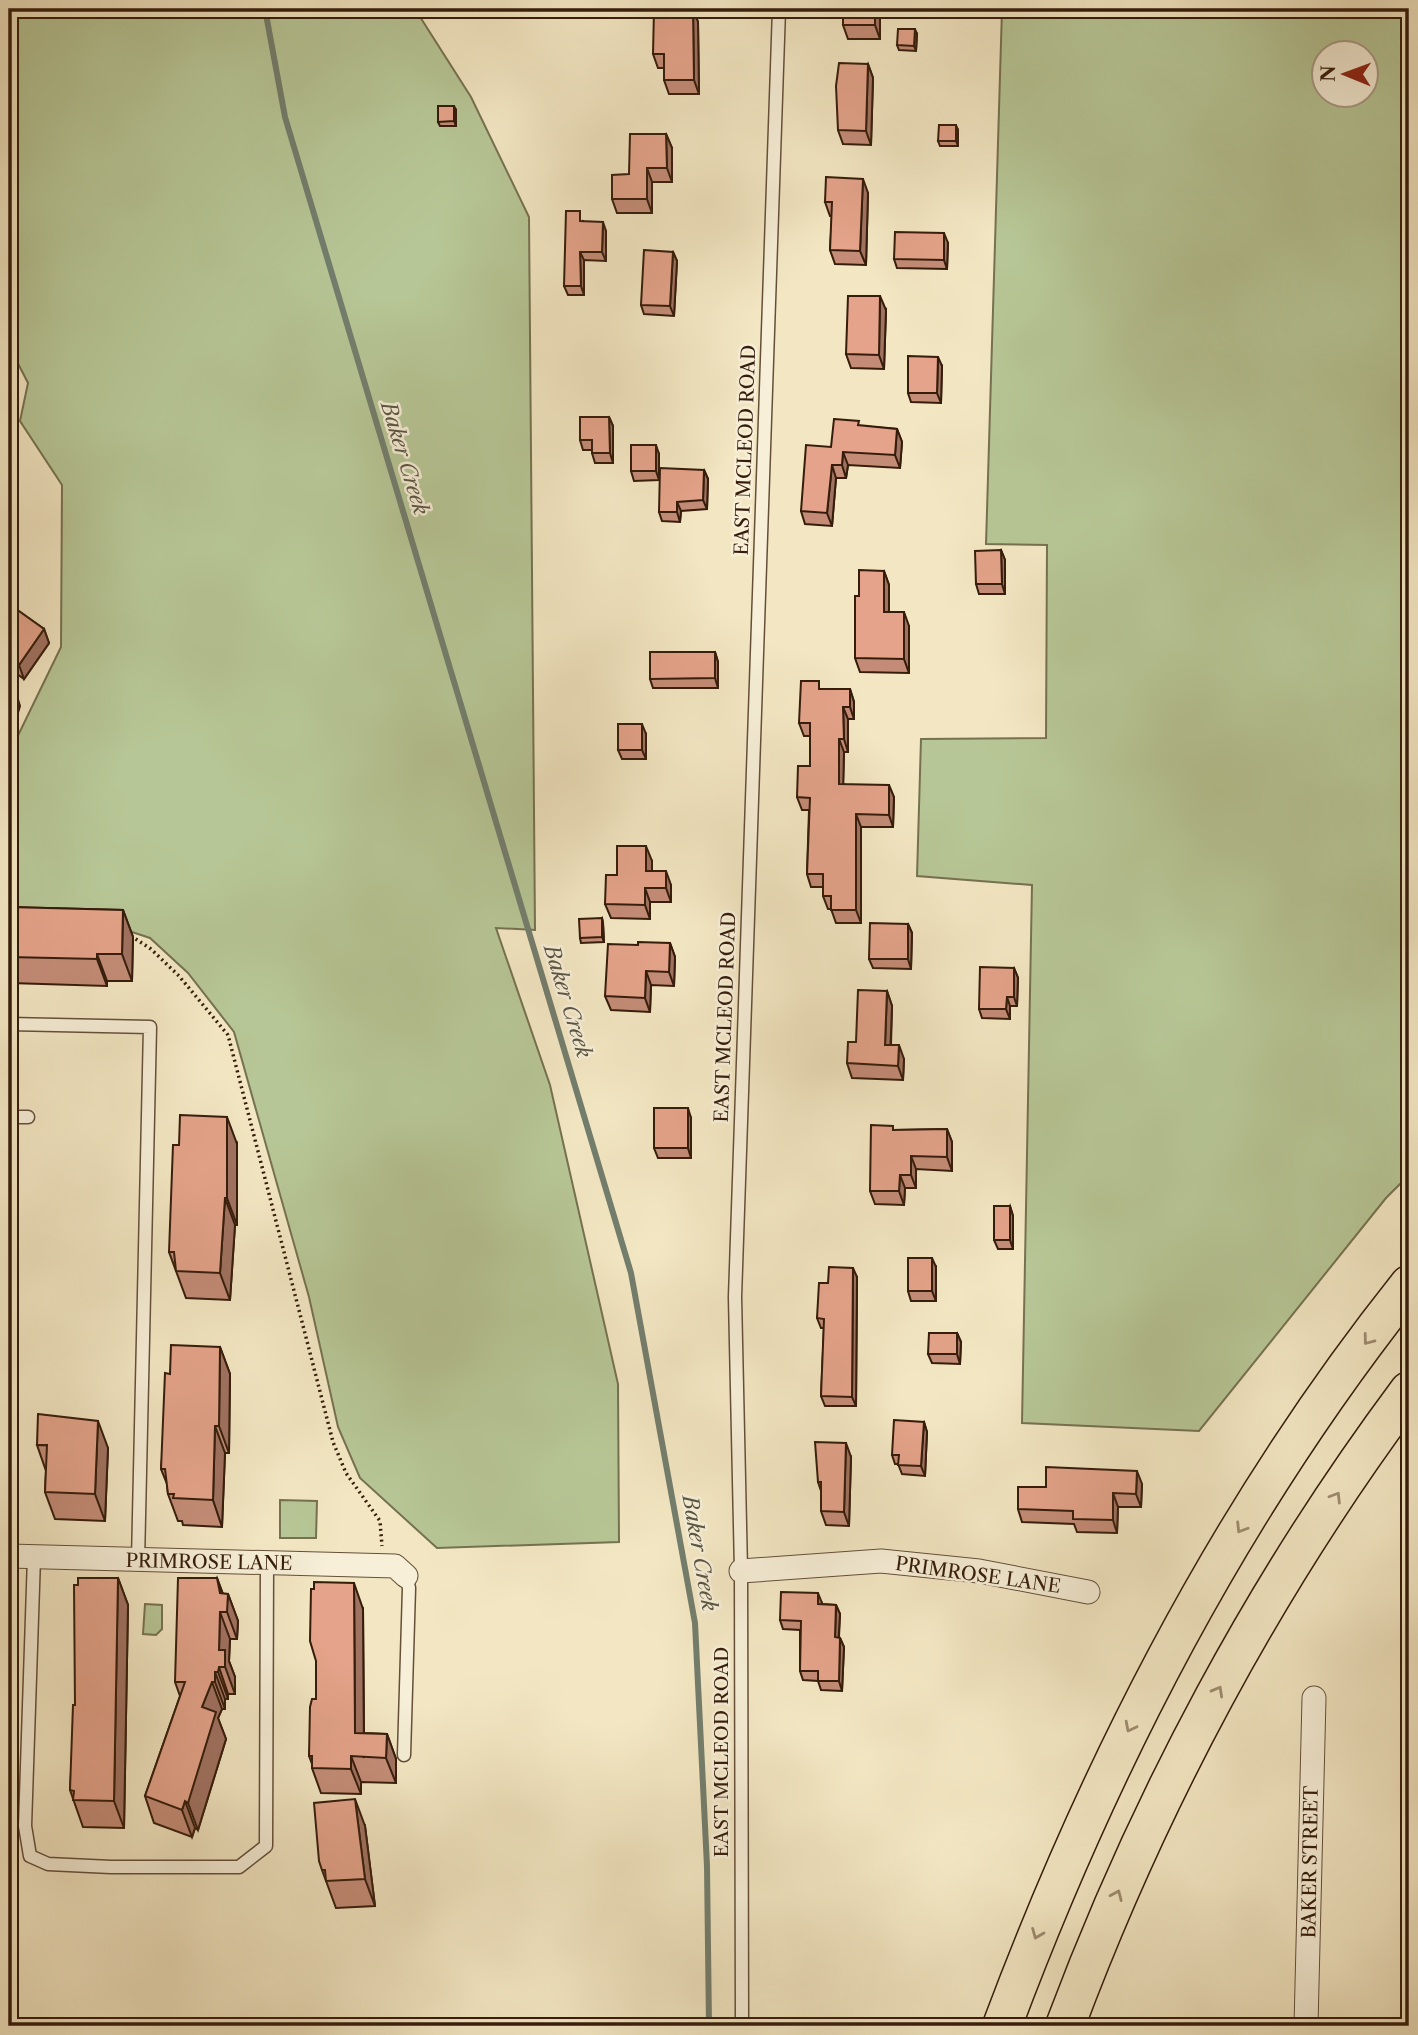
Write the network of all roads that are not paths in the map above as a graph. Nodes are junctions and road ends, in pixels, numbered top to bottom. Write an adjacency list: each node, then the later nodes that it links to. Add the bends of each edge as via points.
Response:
1 (779, 9): 11 (lane, EAST MCLEOD ROAD, via 735,1297)
2 (9, 1024): 9 (lane, via 150,1027)
3 (9, 1117): 4 (lane)
4 (28, 1117)
5 (1409, 1285): 17 (highway, one-way to 17, via 1277,1470 1166,1658 1059,1878)
6 (1409, 1391): 18 (highway, one-way to 6, via 1111,1907 1187,1746 1364,1452)
7 (9, 1556): 8 (street, PRIMROSE LANE)
8 (34, 1557): 9 (street, PRIMROSE LANE); 10 (lane, via 25,1826 30,1856 48,1864 111,1867 239,1867 266,1846)
9 (138, 1561): 10 (street, PRIMROSE LANE)
10 (267, 1563): 12 (street, PRIMROSE LANE, via 395,1566)
11 (741, 1571): 13 (street, PRIMROSE LANE, via 881,1561 979,1571); 16 (lane, EAST MCLEOD ROAD)
12 (406, 1576): 15 (lane)
13 (1088, 1592)
14 (1314, 1698): 19 (street, BAKER STREET)
15 (404, 1755)
16 (742, 2026)
17 (1002, 2026)
18 (1065, 2026)
19 (1307, 2026)

